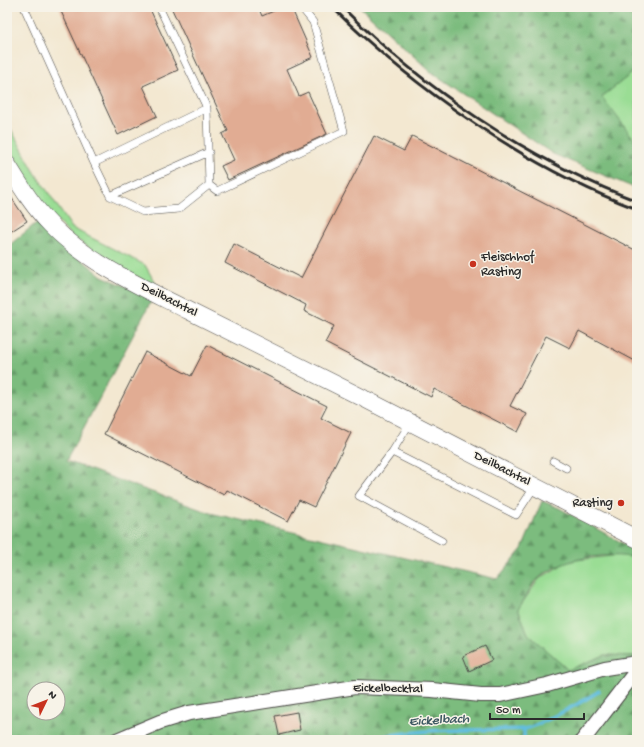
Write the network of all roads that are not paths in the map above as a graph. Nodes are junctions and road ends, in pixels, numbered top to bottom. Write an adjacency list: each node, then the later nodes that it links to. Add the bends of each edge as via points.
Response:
1 (24, 7): 6 (lane)
2 (158, 7): 4 (lane)
3 (301, 7): 8 (lane, via 313,22 344,131 218,191)
4 (207, 108): 5 (lane); 6 (lane)
5 (209, 152): 8 (lane); 9 (lane)
6 (94, 162): 9 (lane)
7 (7, 164): 10 (street, Deilbachtal, via 41,215 85,254 152,292)
8 (209, 185): 9 (lane, via 179,209 143,212)
9 (110, 196)
10 (410, 423): 11 (lane); 14 (street, Deilbachtal)
11 (392, 452): 14 (lane, via 516,515); 16 (lane, via 359,496)
12 (553, 462): 13 (lane)
13 (566, 468)
14 (535, 485): 15 (street, Deilbachtal)
15 (637, 539)
16 (442, 541)
17 (637, 663): 19 (street, Eickelbecktal, via 605,668 547,685 500,695 355,687 189,713)
18 (637, 670): 20 (street)
19 (117, 740)
20 (583, 740)

